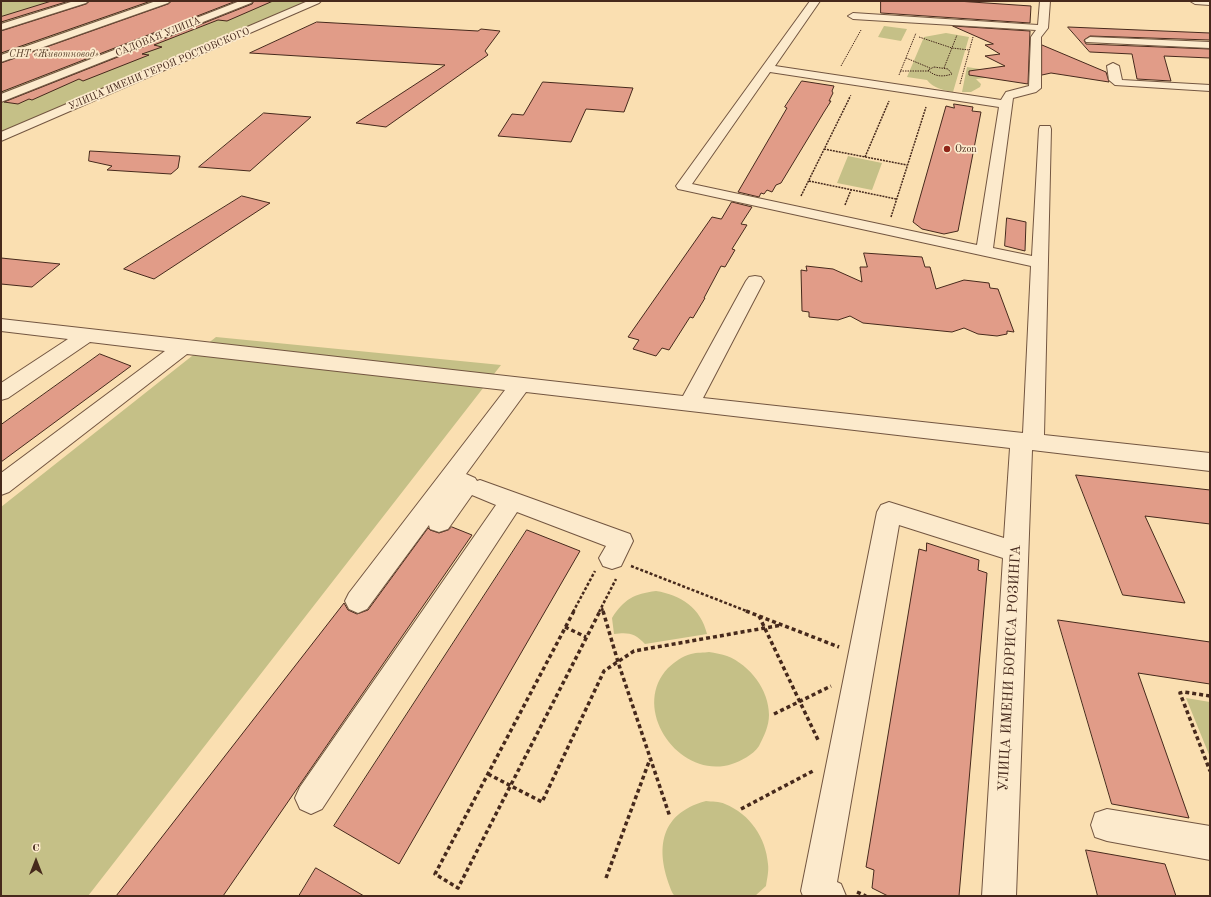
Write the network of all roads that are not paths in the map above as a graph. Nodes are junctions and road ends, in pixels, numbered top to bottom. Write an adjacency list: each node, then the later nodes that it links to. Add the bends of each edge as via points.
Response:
1 (83, 1): 10 (street)
2 (165, 1): 14 (street)
3 (248, 1): 18 (street, САДОВАЯ УЛИЦА)
4 (316, 1): 21 (street, УЛИЦА ИМЕНИ ГЕРОЯ РОСТОВСКОГО)
5 (815, 1): 16 (street)
6 (1045, 1): 11 (street)
7 (1195, 1): 8 (street)
8 (1210, 2)
9 (853, 16): 11 (street)
10 (1, 28)
11 (1043, 28): 19 (street, via 1036,37 1035,88 1010,94)
12 (1090, 40): 13 (street)
13 (1210, 45)
14 (1, 59)
15 (1113, 66): 17 (street, via 1115,80 1119,83)
16 (769, 68): 19 (street); 22 (street, via 683,186)
17 (1210, 88)
18 (1, 98)
19 (1006, 104): 22 (street)
20 (1045, 129): 23 (street, УЛИЦА ИМЕНИ БОРИСА РОЗИНГА)
21 (1, 137)
22 (984, 251): 23 (street)
23 (1040, 263): 31 (street, УЛИЦА ИМЕНИ БОРИСА РОЗИНГА)
24 (755, 281): 30 (street)
25 (1, 325): 26 (street)
26 (87, 335): 27 (street); 29 (street)
27 (183, 347): 28 (street); 34 (street)
28 (520, 384): 30 (street); 33 (street)
29 (1, 393)
30 (690, 404): 31 (street)
31 (1027, 441): 32 (street); 37 (street, УЛИЦА ИМЕНИ БОРИСА РОЗИНГА)
32 (1210, 462)
33 (466, 484): 35 (street); 36 (street); 39 (street)
34 (1, 486)
35 (512, 500): 38 (street, via 620,541); 40 (street)
36 (446, 525)
37 (1016, 552): 43 (street, via 889,512 818,891); 44 (street, УЛИЦА ИМЕНИ БОРИСА РОЗИНГА)
38 (618, 561)
39 (358, 601)
40 (311, 798)
41 (1107, 825): 42 (street)
42 (1210, 843)
43 (829, 896)
44 (999, 896)

